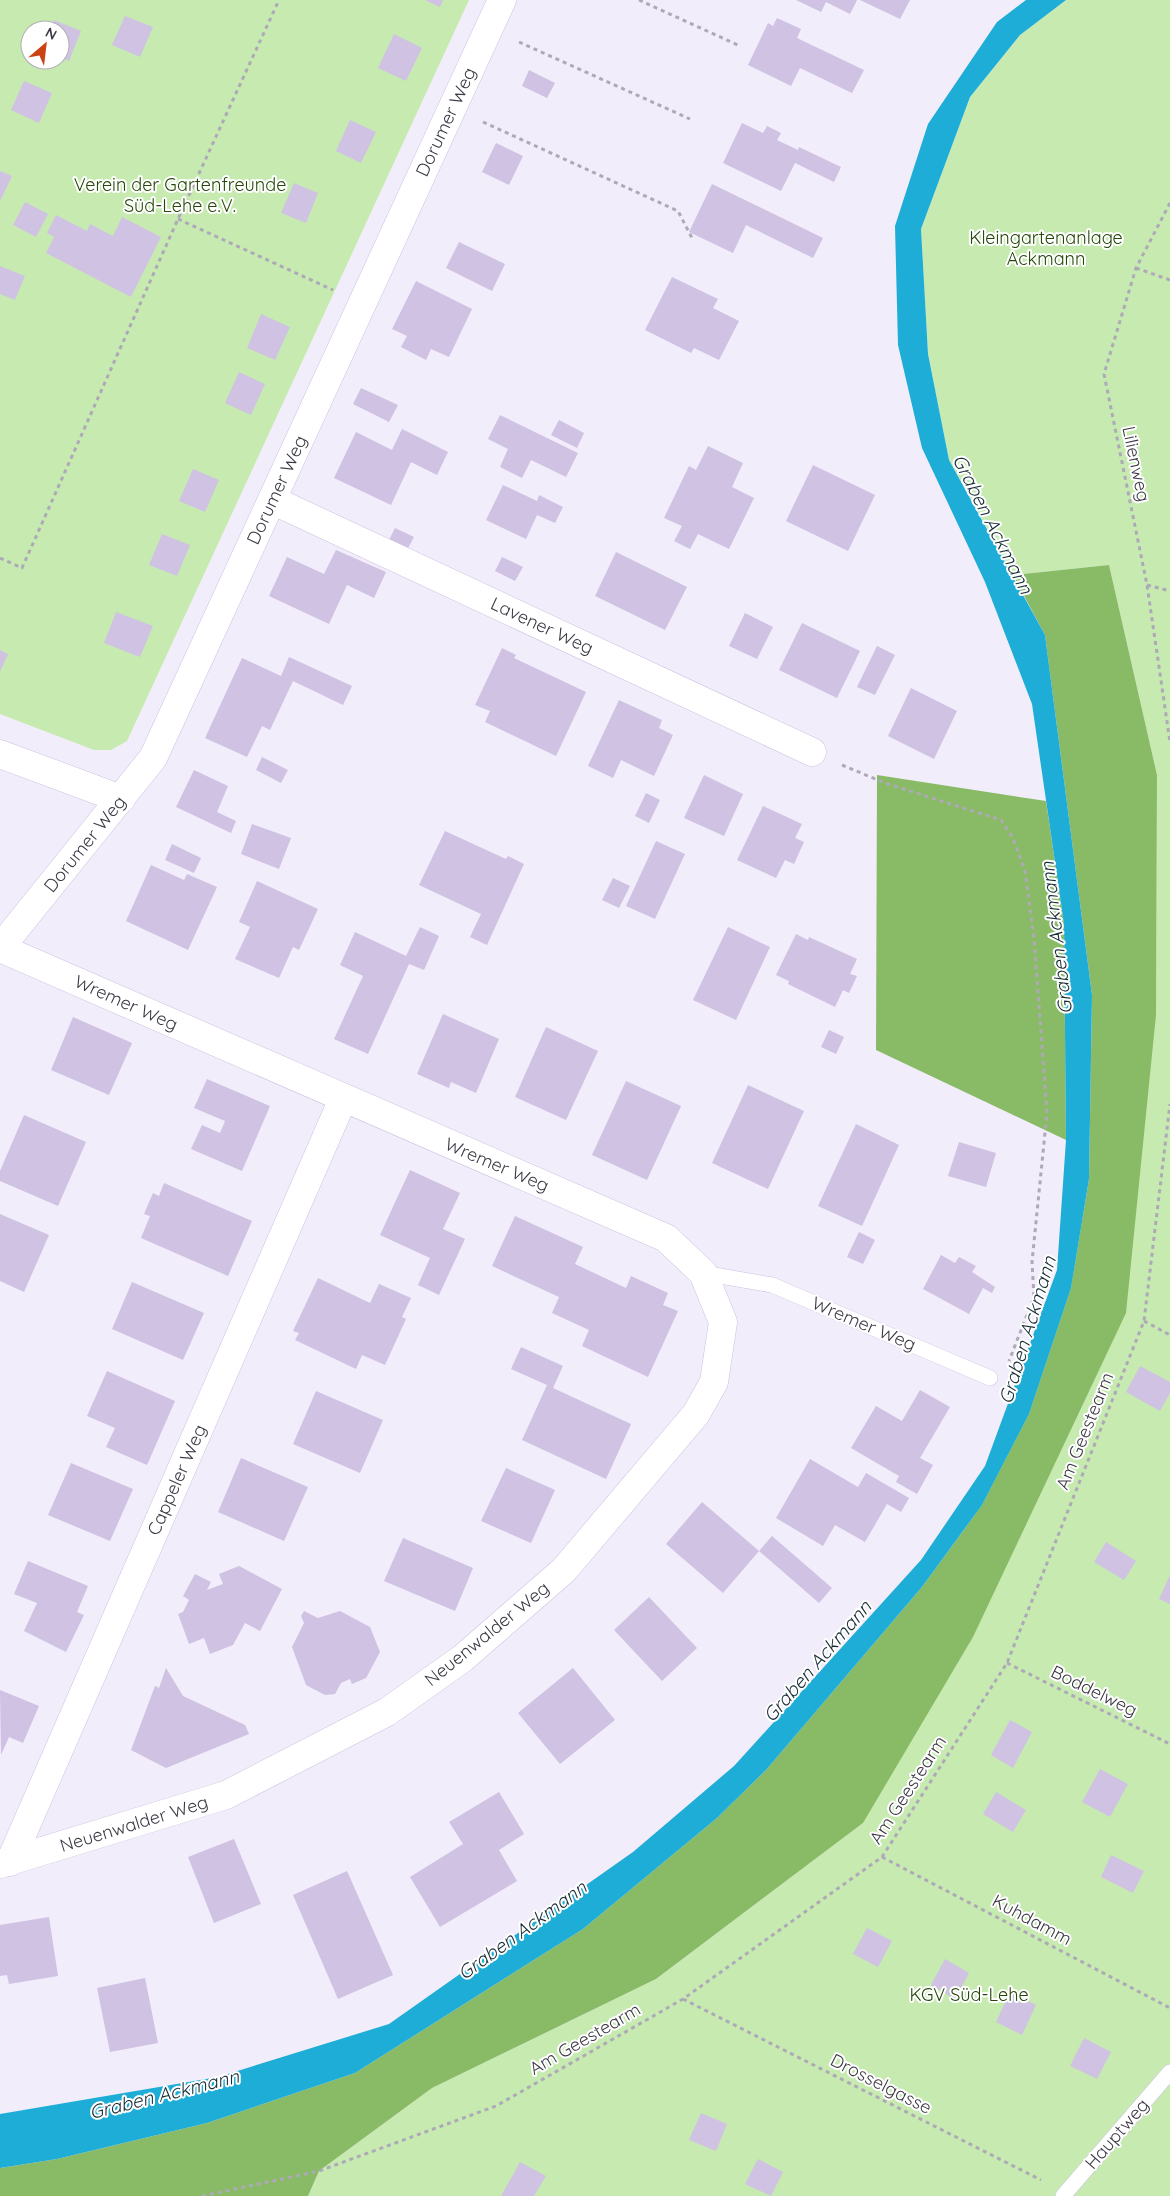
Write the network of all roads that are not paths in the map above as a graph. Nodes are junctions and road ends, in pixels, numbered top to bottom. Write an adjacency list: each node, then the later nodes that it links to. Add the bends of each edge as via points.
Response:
1 (502, 0): 2 (street, Dorumer Weg)
2 (272, 500): 3 (street, Lavener Weg); 5 (street, Dorumer Weg, via 153,758)
3 (812, 752)
4 (0, 754): 5 (street)
5 (121, 799): 6 (street, Dorumer Weg)
6 (0, 948): 7 (street, Wremer Weg)
7 (343, 1099): 8 (street, Wremer Weg, via 666,1238); 10 (street, Cappeler Weg)
8 (703, 1273): 9 (lane, Wremer Weg, via 772,1285); 10 (street, Neuenwalder Weg, via 723,1322 714,1382 696,1414 564,1570 463,1658 387,1712 226,1795)
9 (990, 1378)
10 (5, 1863)
11 (1170, 2072): 12 (lane, Hauptweg)
12 (1064, 2194)

